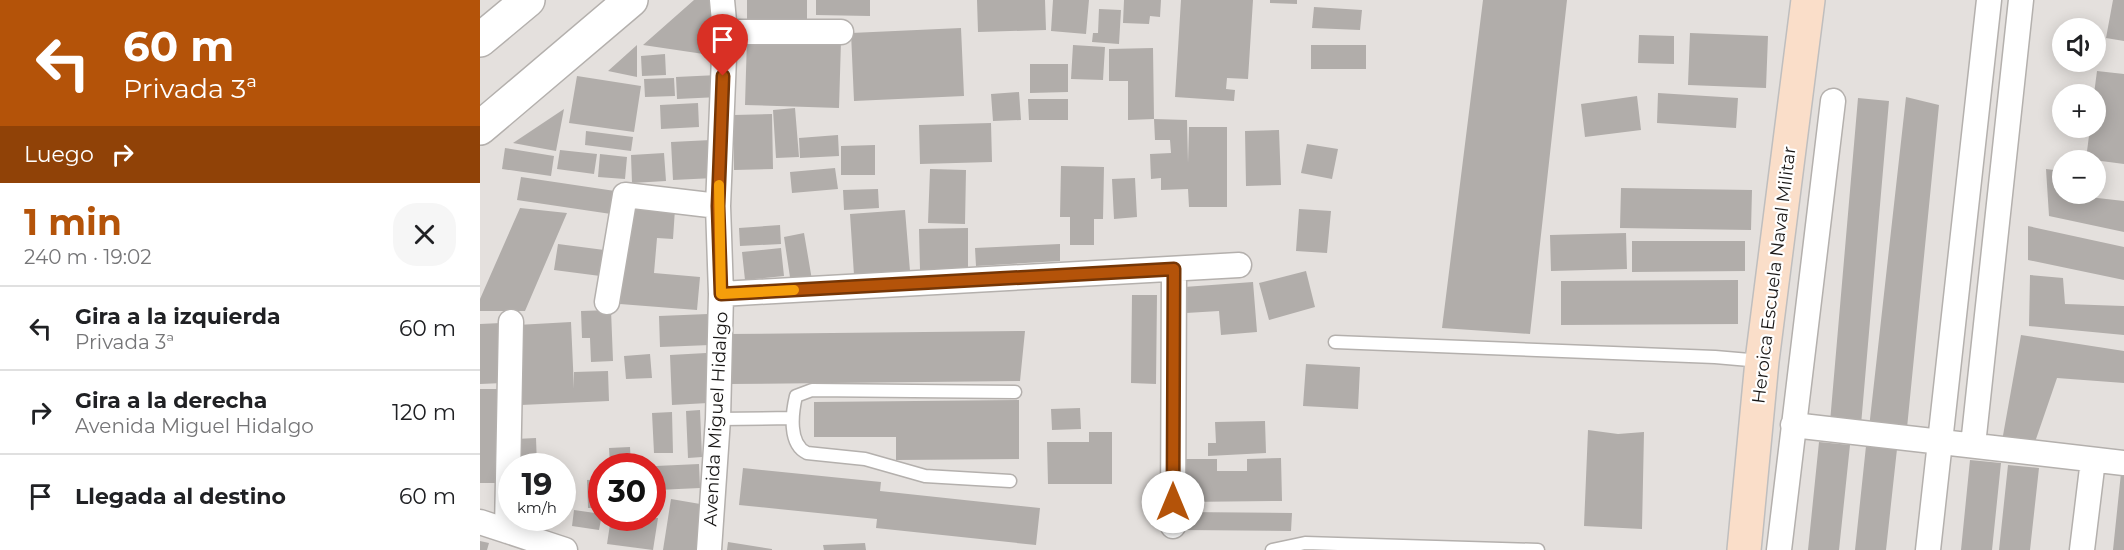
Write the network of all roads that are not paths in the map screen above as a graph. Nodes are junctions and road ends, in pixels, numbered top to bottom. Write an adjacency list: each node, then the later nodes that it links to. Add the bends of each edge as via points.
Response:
1 (528, 0): 9 (main road)
2 (631, 0): 11 (main road)
3 (722, 0): 7 (street, Avenida Miguel Hidalgo)
4 (1808, 0): 19 (main road, Heroica Escuela Naval Militar)
5 (1989, 0): 24 (street)
6 (2022, 0): 25 (street)
7 (725, 32): 8 (street); 12 (street, Avenida Miguel Hidalgo)
8 (841, 32)
9 (480, 40)
10 (1833, 101): 23 (street)
11 (480, 128)
12 (718, 206): 15 (street, Avenida Miguel Hidalgo); 16 (street, via 625,195)
13 (1239, 265): 14 (street)
14 (1174, 269): 15 (street); 31 (street)
15 (721, 294): 22 (street, Avenida Miguel Hidalgo)
16 (607, 303)
17 (511, 322): 26 (street)
18 (1335, 342): 19 (lane)
19 (1762, 361): 38 (main road, Heroica Escuela Naval Militar)
20 (1015, 392): 21 (lane, via 812,390 796,396)
21 (792, 418): 22 (lane); 29 (lane, via 797,443 807,453 865,459 925,476)
22 (718, 419): 35 (street, Avenida Miguel Hidalgo)
23 (1793, 426): 24 (street); 39 (street)
24 (1941, 442): 25 (street); 40 (street)
25 (1973, 445): 27 (street)
26 (508, 453)
27 (2093, 460): 28 (street); 41 (street)
28 (2124, 464)
29 (1010, 481)
30 (480, 522): 32 (street)
31 (1173, 526)
32 (498, 528)
33 (507, 531): 34 (street)
34 (565, 550)
35 (709, 550)
36 (1272, 550): 37 (lane, via 1305,543)
37 (1538, 550)
38 (1744, 550)
39 (1779, 550)
40 (1928, 550)
41 (2082, 550)

